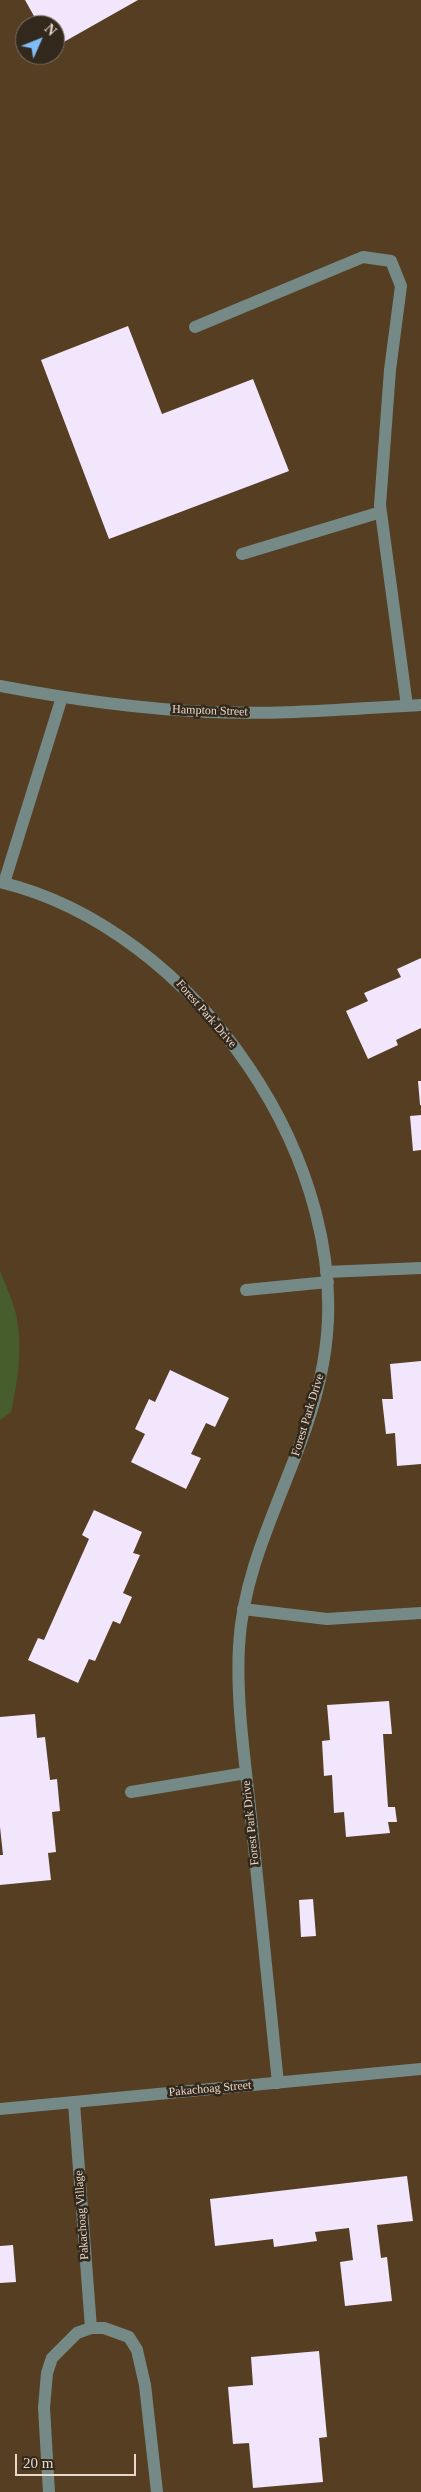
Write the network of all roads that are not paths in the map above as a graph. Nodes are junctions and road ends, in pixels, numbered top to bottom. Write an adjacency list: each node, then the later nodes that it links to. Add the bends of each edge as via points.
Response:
1 (195, 327): 2 (street, via 363,257 391,261 401,286 390,370)
2 (381, 512): 3 (street); 7 (street)
3 (242, 554)
4 (0, 686): 5 (street, Hampton Street)
5 (62, 697): 7 (street, Hampton Street, via 209,712 279,713); 8 (street, Forest Park Drive)
6 (421, 705): 7 (street, Hampton Street)
7 (407, 706)
8 (2, 883): 10 (street, Forest Park Drive, via 43,895 116,932 172,975 222,1029 246,1061 288,1136 306,1179 319,1223)
9 (421, 1268): 10 (street)
10 (327, 1277): 11 (street); 12 (street, Forest Park Drive, via 328,1325 323,1366 300,1447 252,1571)
11 (246, 1290)
12 (242, 1609): 13 (street, via 328,1619); 14 (street, Forest Park Drive, via 239,1648)
13 (421, 1613)
14 (246, 1773): 15 (street); 17 (street, Forest Park Drive)
15 (131, 1792)
16 (421, 2070): 17 (street, Pakachoag Street)
17 (278, 2083): 18 (street, Pakachoag Street)
18 (74, 2102): 19 (street, Pakachoag Street); 20 (street, Pakachoag Village)
19 (0, 2110)
20 (91, 2328): 21 (street, via 77,2333 63,2345 52,2358 47,2373 44,2408); 22 (street, via 104,2328 129,2337 137,2350 145,2385)
21 (49, 2492)
22 (157, 2492)

